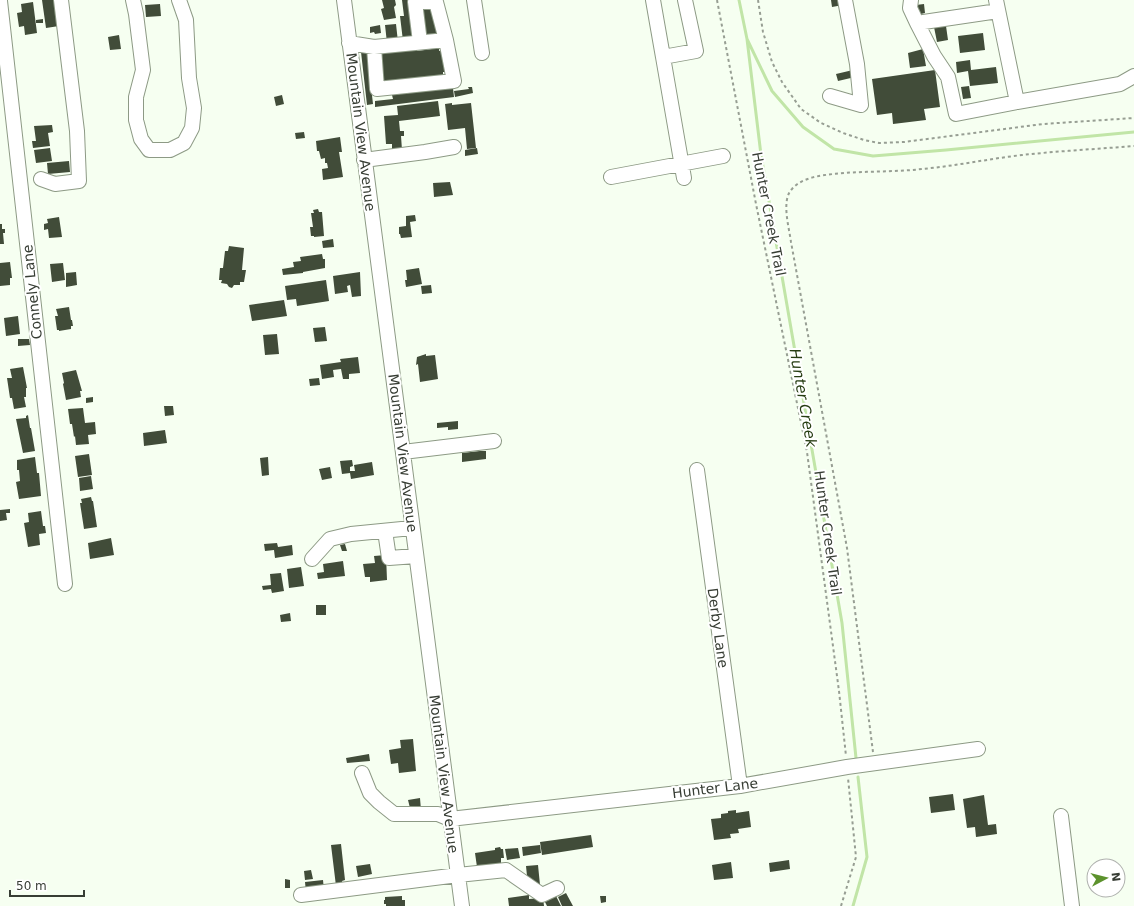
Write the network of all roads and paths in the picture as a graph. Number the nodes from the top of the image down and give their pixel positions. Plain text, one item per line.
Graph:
1 (61, 0) edge
2 (133, 0) edge
3 (179, 0) edge
4 (344, 0) edge
5 (474, 0) edge
6 (653, 0) edge
7 (685, 0) edge
8 (717, 0) edge
9 (758, 0) edge
10 (845, 0) edge
11 (911, 0) edge
12 (0, 2) edge
13 (997, 5) edge
14 (917, 23) junction
15 (446, 40) junction
16 (420, 42) junction
17 (349, 43) junction
18 (374, 47) junction
19 (482, 53) dead end
20 (663, 57) junction
21 (1134, 76) edge
22 (830, 96) dead end
23 (1017, 102) junction
24 (1134, 118) edge
25 (1134, 146) edge
26 (454, 147) dead end
27 (723, 156) dead end
28 (364, 160) junction
29 (682, 164) junction
30 (611, 177) dead end
31 (684, 178) dead end
32 (41, 179) dead end
33 (494, 441) dead end
34 (403, 452) junction
35 (697, 470) dead end
36 (412, 528) junction
37 (385, 531) junction
38 (416, 556) junction
39 (312, 559) dead end
40 (65, 584) dead end
41 (978, 749) dead end
42 (874, 764) junction
43 (847, 767) junction
44 (362, 773) dead end
45 (740, 786) junction
46 (1061, 816) dead end
47 (450, 819) junction
48 (458, 875) junction
49 (557, 888) dead end
50 (301, 895) dead end
51 (462, 906) edge
52 (841, 906) edge
53 (1072, 906) edge

1 - 32 street
2 - 3 street
4 - 17 street, Mountain View Avenue
5 - 19 street
6 - 20 street
7 - 20 street
8 - 43 path, Hunter Creek Trail
9 - 24 path
10 - 22 street
11 - 14 street
12 - 40 street, Connely Lane
13 - 14 street
13 - 23 street
14 - 23 street
15 - 16 street
15 - 16 street
15 - 18 street
16 - 18 street
17 - 18 street
17 - 28 street, Mountain View Avenue
20 - 29 street
21 - 23 street
25 - 42 path
26 - 28 street
27 - 29 street
28 - 34 street, Mountain View Avenue
29 - 30 street
29 - 31 street
33 - 34 street
34 - 36 street, Mountain View Avenue
35 - 45 street, Derby Lane
36 - 37 street
36 - 38 street, Mountain View Avenue
37 - 38 street
37 - 39 street
38 - 47 street, Mountain View Avenue
41 - 42 street, Hunter Lane
42 - 43 street, Hunter Lane
43 - 45 street, Hunter Lane
43 - 52 path, Hunter Creek Trail
44 - 47 street
45 - 47 street, Hunter Lane
46 - 53 street
47 - 48 street, Mountain View Avenue
48 - 49 street
48 - 50 street
48 - 51 street, Mountain View Avenue

